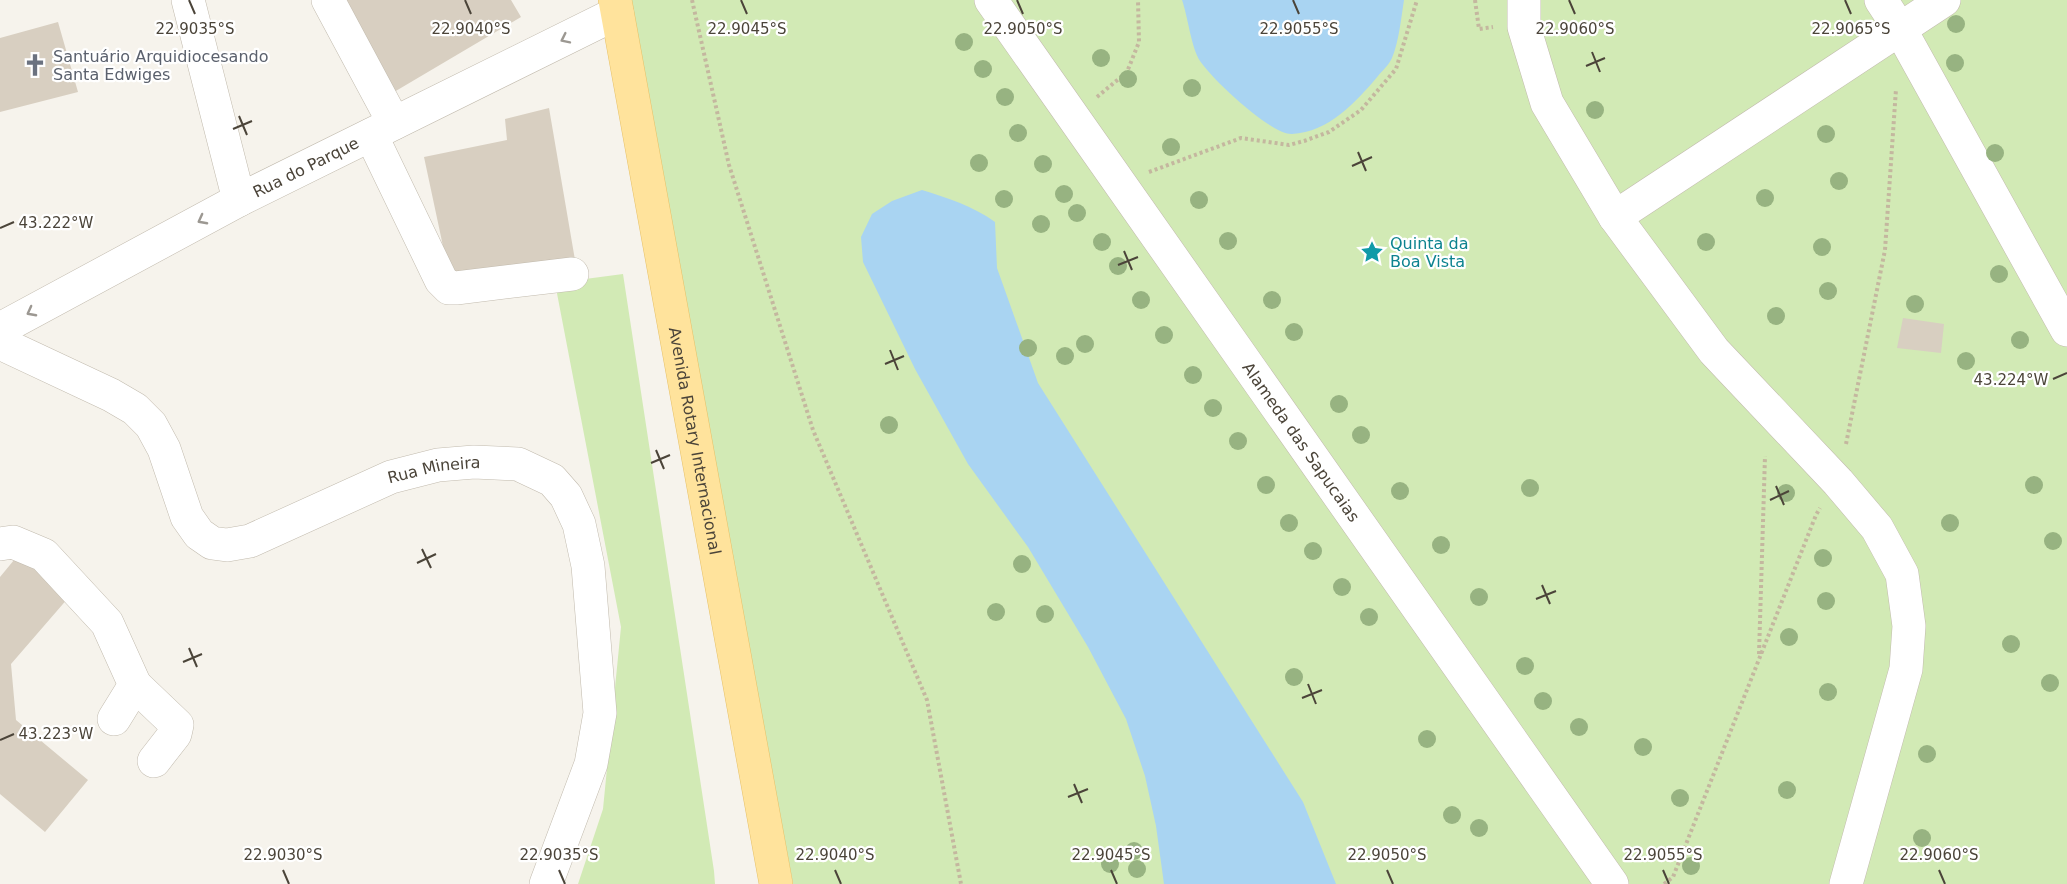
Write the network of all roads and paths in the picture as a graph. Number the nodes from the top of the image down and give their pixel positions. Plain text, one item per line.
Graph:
1 (188, 0) edge
2 (328, 0) edge
3 (692, 0) edge
4 (991, 0) edge
5 (1138, 0) edge
6 (1417, 0) edge
7 (1524, 0) edge
8 (1881, 0) edge
9 (1944, 0) edge
10 (616, 7) edge
11 (1900, 29) junction
12 (1896, 87) dead end
13 (1074, 117) junction
14 (382, 129) junction
15 (1120, 183) junction
16 (238, 200) junction
17 (1615, 217) junction
18 (572, 274) dead end
19 (0, 329) edge
20 (2067, 330) edge
21 (0, 343) edge
22 (1765, 456) dead end
23 (1838, 482) junction
24 (0, 544) edge
25 (1759, 658) junction
26 (135, 685) junction
27 (114, 719) dead end
28 (154, 761) dead end
29 (546, 884) edge
30 (776, 884) edge
31 (961, 884) edge
32 (1612, 884) edge
33 (1664, 884) edge
34 (1846, 884) edge

1 - 16 street
2 - 14 street
3 - 31 path
4 - 13 street, Alameda das Sapucaias
5 - 13 path
6 - 15 path
7 - 17 street
8 - 11 street
9 - 11 street
10 -> 14 street, Rua do Parque
10 - 30 main road, Avenida Rotary Internacional
11 - 17 street
11 - 20 street
12 - 23 path
13 - 15 street, Alameda das Sapucaias
14 - 16 street, Rua do Parque
14 - 18 street
15 - 32 street, Alameda das Sapucaias
16 -> 19 street, Rua do Parque
17 - 23 street
21 - 29 street, Rua Mineira
22 - 25 path
23 - 25 path
23 - 34 street
24 - 26 street
25 - 33 path
26 - 27 street
26 - 28 street

